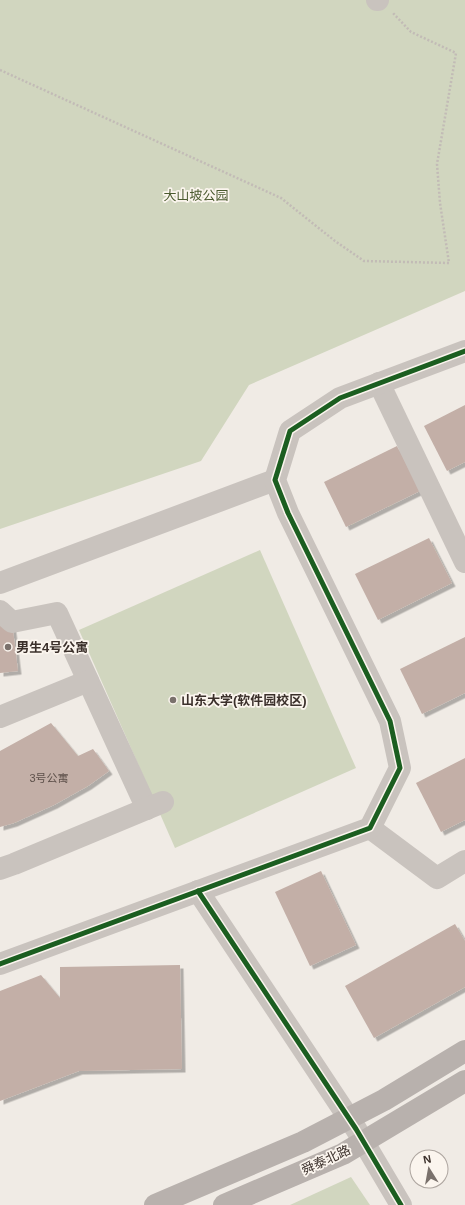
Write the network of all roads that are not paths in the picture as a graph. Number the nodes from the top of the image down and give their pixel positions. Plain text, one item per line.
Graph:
1 (465, 351) edge
2 (379, 384) junction
3 (275, 480) junction
4 (465, 562) edge
5 (0, 583) edge
6 (0, 610) edge
7 (88, 681) junction
8 (0, 717) edge
9 (370, 828) junction
10 (465, 862) edge
11 (0, 869) edge
12 (198, 891) junction
13 (0, 964) edge
14 (465, 1051) edge
15 (465, 1081) edge
16 (356, 1130) junction
17 (155, 1205) edge
18 (224, 1205) edge
19 (401, 1205) edge

1 - 2 street
2 - 3 street
2 - 4 street
3 - 5 street
3 - 9 street
6 - 7 street
7 - 8 street
7 - 11 street
9 - 10 street
9 - 12 street
12 - 13 street
12 - 16 street
14 - 16 main road
15 - 16 main road, 舜泰北路
16 - 17 main road
16 - 18 main road, 舜泰北路
16 - 19 street

